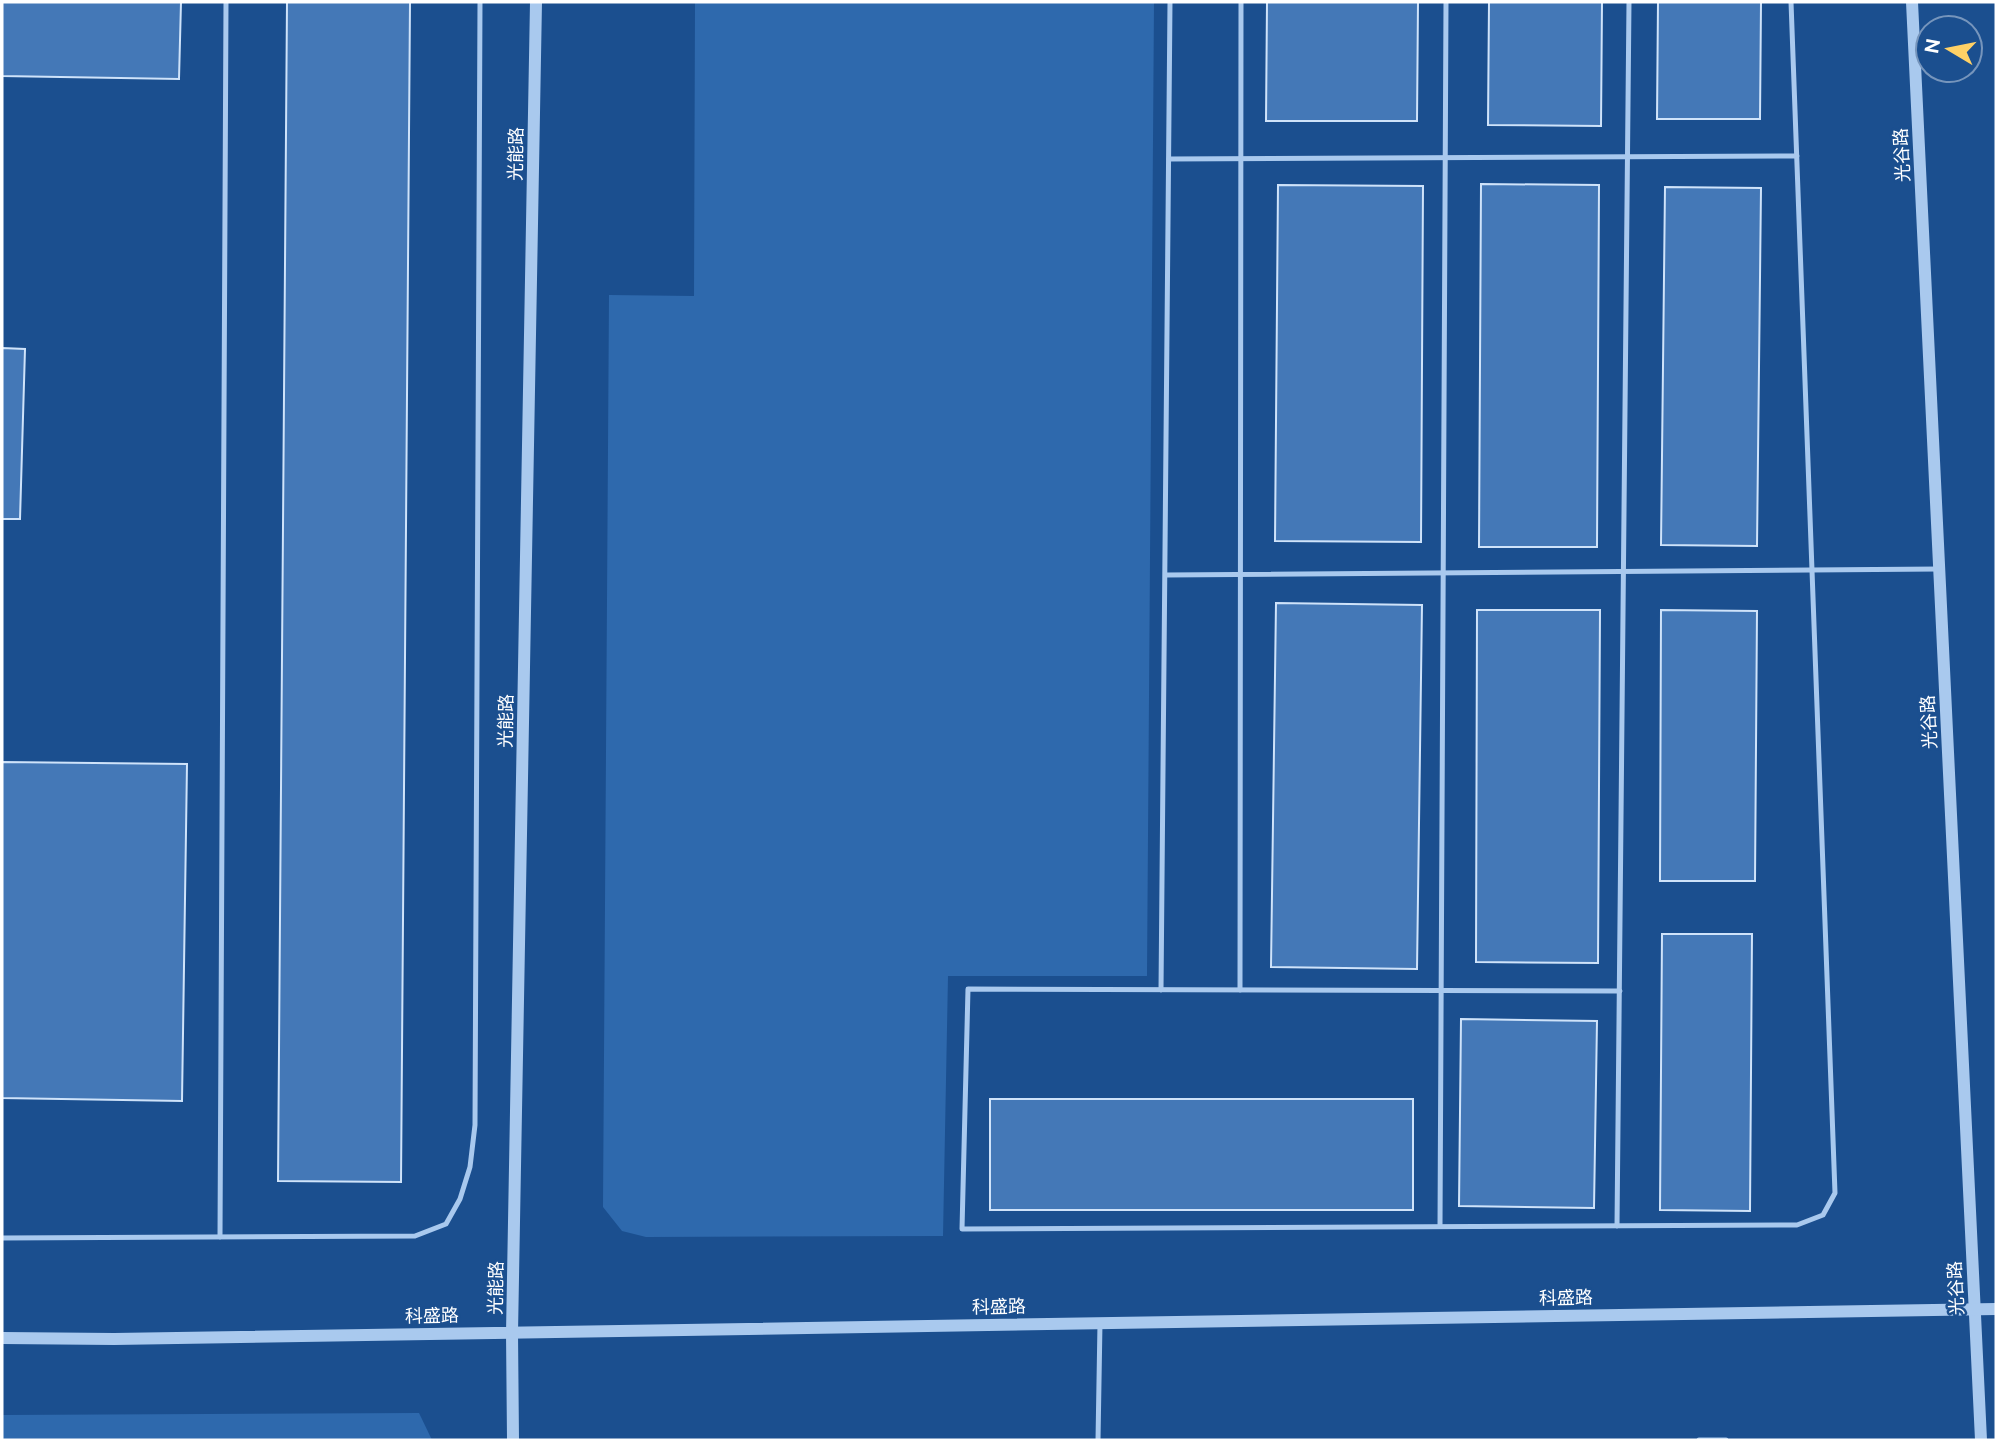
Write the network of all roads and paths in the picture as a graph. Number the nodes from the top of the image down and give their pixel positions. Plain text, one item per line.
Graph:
1 (226, 2) edge
2 (480, 2) edge
3 (536, 2) edge
4 (1170, 2) edge
5 (1241, 2) edge
6 (1446, 2) edge
7 (1629, 2) edge
8 (1791, 2) edge
9 (1912, 2) edge
10 (1797, 156) junction
11 (1628, 158) junction
12 (1169, 159) junction
13 (1241, 159) junction
14 (1446, 159) junction
15 (1939, 569) junction
16 (1813, 570) junction
17 (1624, 571) junction
18 (1443, 572) junction
19 (1242, 574) junction
20 (1166, 575) junction
21 (1161, 990) junction
22 (1240, 990) junction
23 (1441, 991) junction
24 (1620, 991) junction
25 (1440, 1226) junction
26 (1617, 1226) junction
27 (220, 1237) junction
28 (2, 1238) edge
29 (1975, 1309) junction
30 (1996, 1309) edge
31 (1100, 1323) junction
32 (512, 1333) junction
33 (2, 1338) edge
34 (513, 1440) edge
35 (1098, 1440) edge
36 (1699, 1440) edge
37 (1726, 1440) edge
38 (1981, 1440) edge

1 - 27 lane
2 - 27 lane
3 - 32 street, 光能路
4 - 12 lane
5 - 13 lane
6 - 14 lane
7 - 11 lane
8 - 10 lane
9 - 15 street, 光谷路
10 - 11 lane
10 - 16 lane
11 - 14 lane
11 - 17 lane
12 - 13 lane
12 - 20 lane
13 - 14 lane
13 - 19 lane
14 - 18 lane
15 - 16 lane
15 - 29 street, 光谷路
16 - 17 lane
16 - 26 lane
17 - 18 lane
17 - 24 lane
18 - 19 lane
18 - 23 lane
19 - 20 lane
19 - 22 lane
20 - 21 lane
21 - 22 lane
21 - 25 lane
22 - 23 lane
23 - 24 lane
23 - 25 lane
24 - 26 lane
25 - 26 lane
27 - 28 lane
29 - 30 street, 科盛路
29 - 31 street, 科盛路
29 - 38 street, 光谷路
31 - 32 street, 科盛路
31 - 35 lane
32 - 33 street, 科盛路
32 - 34 street, 光能路
36 - 37 lane

